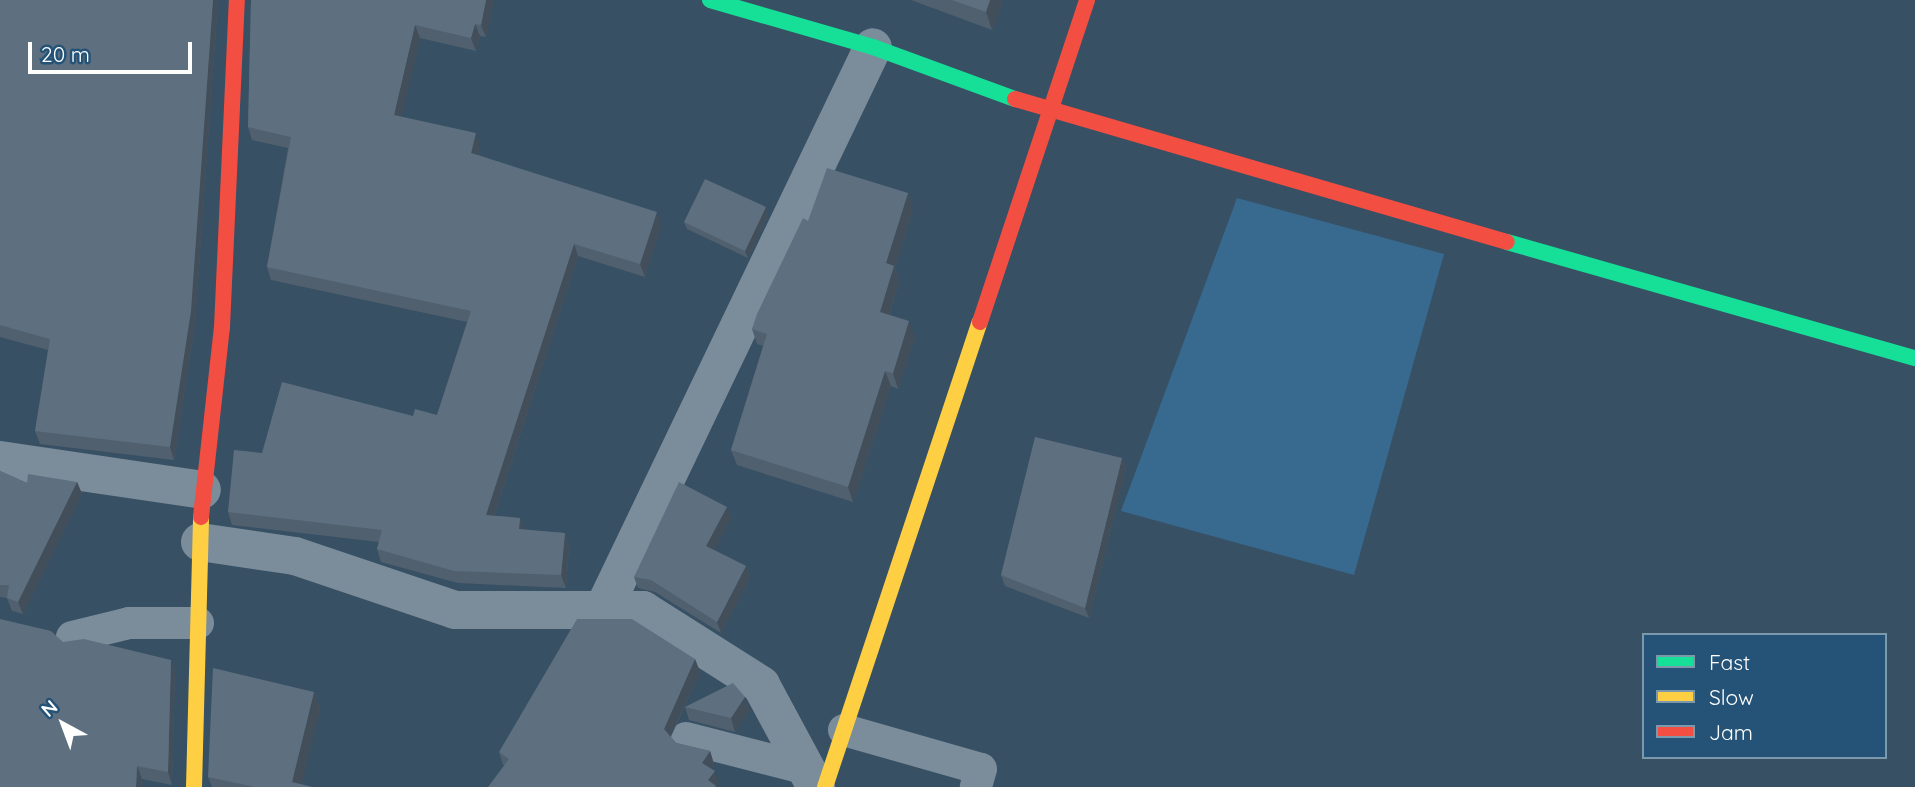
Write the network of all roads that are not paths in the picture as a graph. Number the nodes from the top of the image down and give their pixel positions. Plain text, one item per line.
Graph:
1 (237, 0) edge
2 (710, 0) edge
3 (1087, 0) edge
4 (873, 47) junction
5 (1051, 112) junction
6 (1915, 358) edge
7 (0, 460) edge
8 (202, 490) junction
9 (200, 542) junction
10 (603, 610) junction
11 (198, 623) junction
12 (72, 637) dead end
13 (844, 730) junction
14 (686, 738) dead end
15 (816, 781) edge
16 (194, 787) edge
17 (976, 787) edge

1 - 8 street
2 - 4 street
3 - 5 street
4 - 5 street
4 - 10 street
5 - 6 street
5 - 13 street
7 - 8 street
8 - 9 street
9 - 10 street
9 - 11 street
10 - 15 street
11 - 12 lane
11 - 16 street
13 - 15 street
13 - 17 lane
14 - 15 lane

